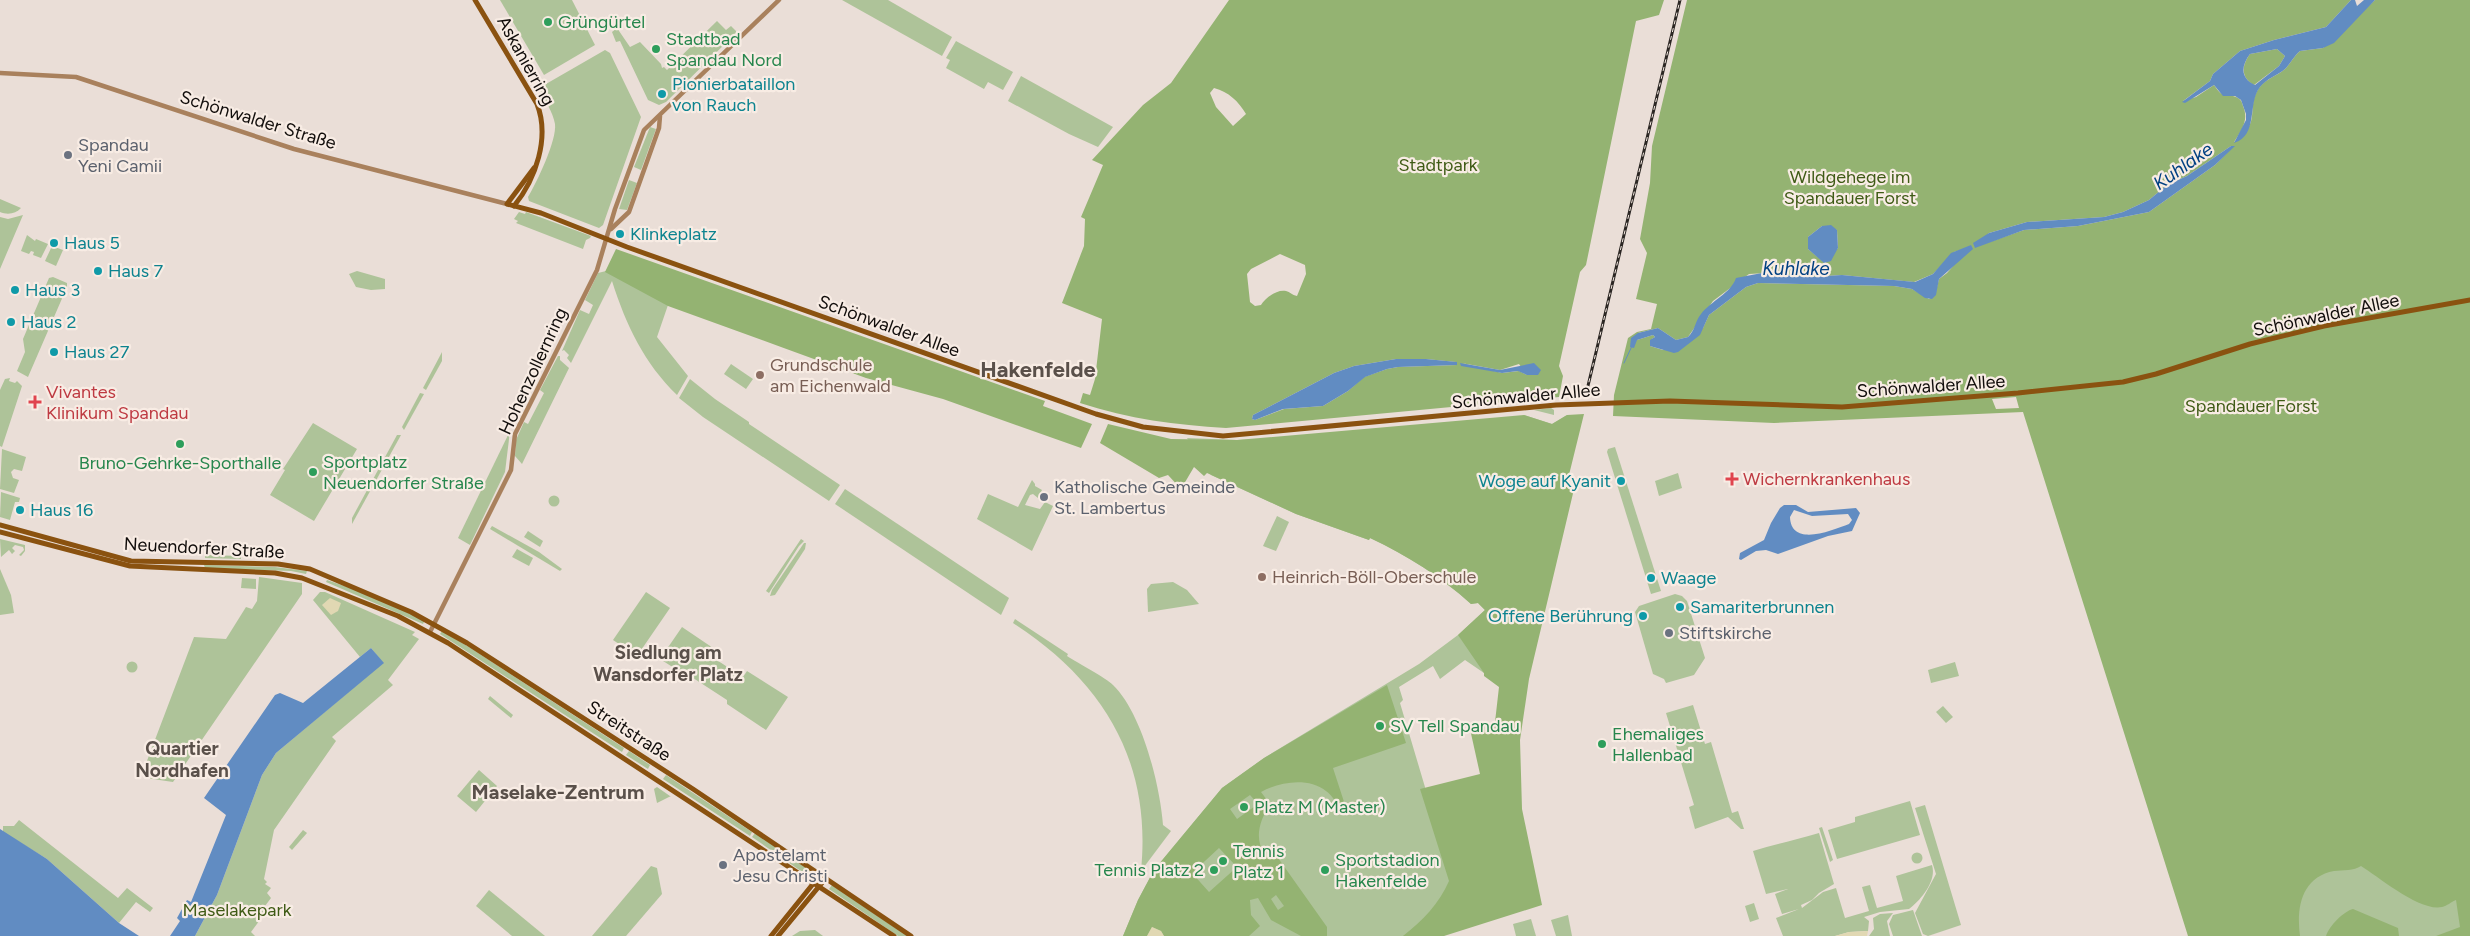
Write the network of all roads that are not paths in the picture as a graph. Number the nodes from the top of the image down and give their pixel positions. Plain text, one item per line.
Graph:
1 (475, 0) edge
2 (779, 0) edge
3 (0, 73) edge
4 (660, 116) junction
5 (534, 168) junction
6 (507, 204) junction
7 (514, 206) junction
8 (611, 229) junction
9 (607, 239) junction
10 (2470, 300) edge
11 (0, 525) edge
12 (0, 532) edge
13 (320, 572) joint
14 (314, 582) joint
15 (435, 624) junction
16 (430, 632) junction
17 (823, 876) junction
18 (818, 884) junction
19 (771, 936) edge
20 (778, 936) edge
21 (894, 936) edge
22 (911, 936) edge

1 - 5 main road, Askanierring
2 - 4 street
3 - 6 street, Schönwalder Straße
4 - 8 street, Hohenzollernring
4 - 8 street, Hohenzollernring
5 - 6 main road, Askanierring
5 - 7 main road, Askanierring
6 - 7 main road, Schönwalder Allee
7 - 9 main road, Schönwalder Allee
8 - 9 street, Hohenzollernring
9 - 10 main road, Schönwalder Allee
9 - 15 street, Hohenzollernring
11 - 13 main road, Neuendorfer Straße
12 - 14 main road, Neuendorfer Straße
13 - 15 main road, Streitstraße
14 - 16 main road, Streitstraße
15 - 16 street, Hohenzollernring
15 - 17 main road, Streitstraße
16 - 18 main road, Streitstraße
17 - 18 main road
17 - 22 main road, Streitstraße
18 - 19 main road
18 - 20 main road
18 - 21 main road, Streitstraße

